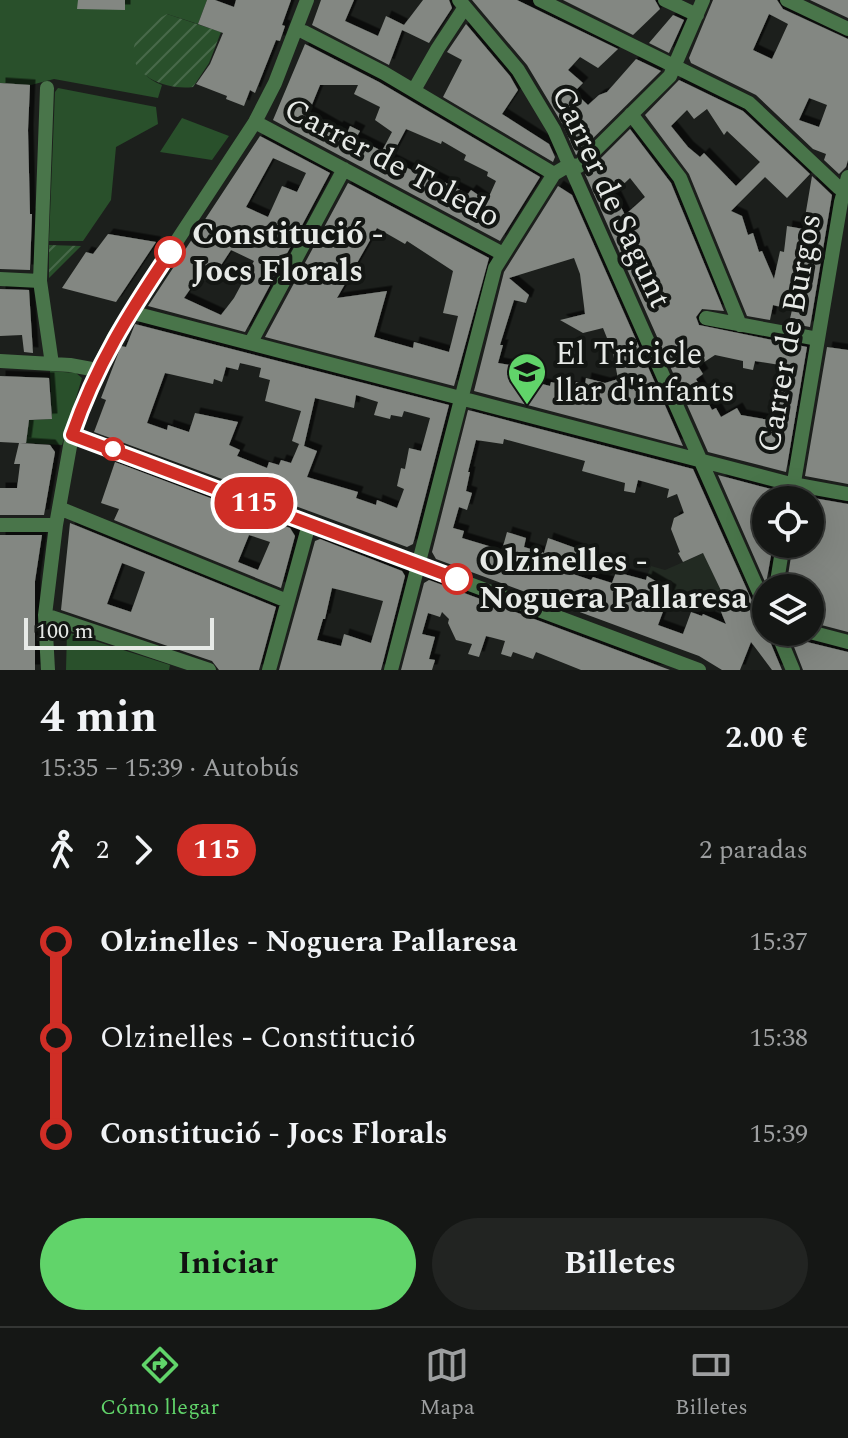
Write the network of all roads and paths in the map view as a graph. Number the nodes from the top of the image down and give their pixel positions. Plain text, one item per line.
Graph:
1 (307, 0) edge
2 (540, 0) edge
3 (665, 0) edge
4 (703, 0) edge
5 (787, 0) edge
6 (461, 5) edge
7 (697, 15) junction
8 (848, 29) edge
9 (304, 32) dead end
10 (675, 67) junction
11 (47, 88) dead end
12 (414, 90) junction
13 (631, 114) junction
14 (255, 122) junction
15 (569, 165) junction
16 (344, 169) junction
17 (554, 174) junction
18 (847, 184) edge
19 (503, 254) junction
20 (0, 279) edge
21 (40, 281) junction
22 (130, 312) junction
23 (706, 318) dead end
24 (740, 325) junction
25 (818, 339) junction
26 (251, 342) junction
27 (52, 360) junction
28 (0, 361) edge
29 (97, 370) junction
30 (460, 399) junction
31 (72, 435) junction
32 (698, 459) junction
33 (775, 486) edge
34 (793, 486) edge
35 (824, 493) edge
36 (848, 494) edge
37 (59, 508) junction
38 (309, 524) junction
39 (0, 525) edge
40 (56, 525) junction
41 (417, 564) junction
42 (752, 577) edge
43 (287, 601) junction
44 (45, 615) junction
45 (824, 636) edge
46 (848, 642) edge
47 (783, 646) edge
48 (693, 669) edge
49 (48, 670) edge
50 (209, 670) edge
51 (269, 670) edge
52 (391, 670) edge
53 (793, 670) edge

1 - 14 street
2 - 10 street
3 - 7 street
4 - 7 street
5 - 8 street
6 - 12 street
6 - 15 street, Carrer de Sagunt
7 - 10 street
9 - 12 street
10 - 13 street
10 - 18 street
11 - 21 street
12 - 17 street
13 - 15 street
13 - 24 street
14 - 16 street, Carrer de Toledo
14 - 22 street
15 - 17 street
15 - 32 street, Carrer de Sagunt
16 - 19 street, Carrer de Toledo
16 - 26 street
17 - 19 street
18 - 25 street, Carrer de Burgos
19 - 30 street
20 - 21 street
21 - 27 street
22 - 26 street
22 - 29 street
23 - 24 street
24 - 25 street
25 - 34 street, Carrer de Burgos
26 - 30 street
27 - 28 street
27 - 29 street
29 - 31 street
30 - 32 street
30 - 41 street
31 - 37 street
31 - 38 street
32 - 33 street
32 - 42 street, Carrer de Sagunt
35 - 36 street
37 - 40 street
37 - 43 street
38 - 41 street
38 - 43 street
39 - 40 street
40 - 44 street
41 - 48 street
41 - 52 street
43 - 51 street
44 - 49 street
44 - 50 street
45 - 46 street
47 - 53 street

